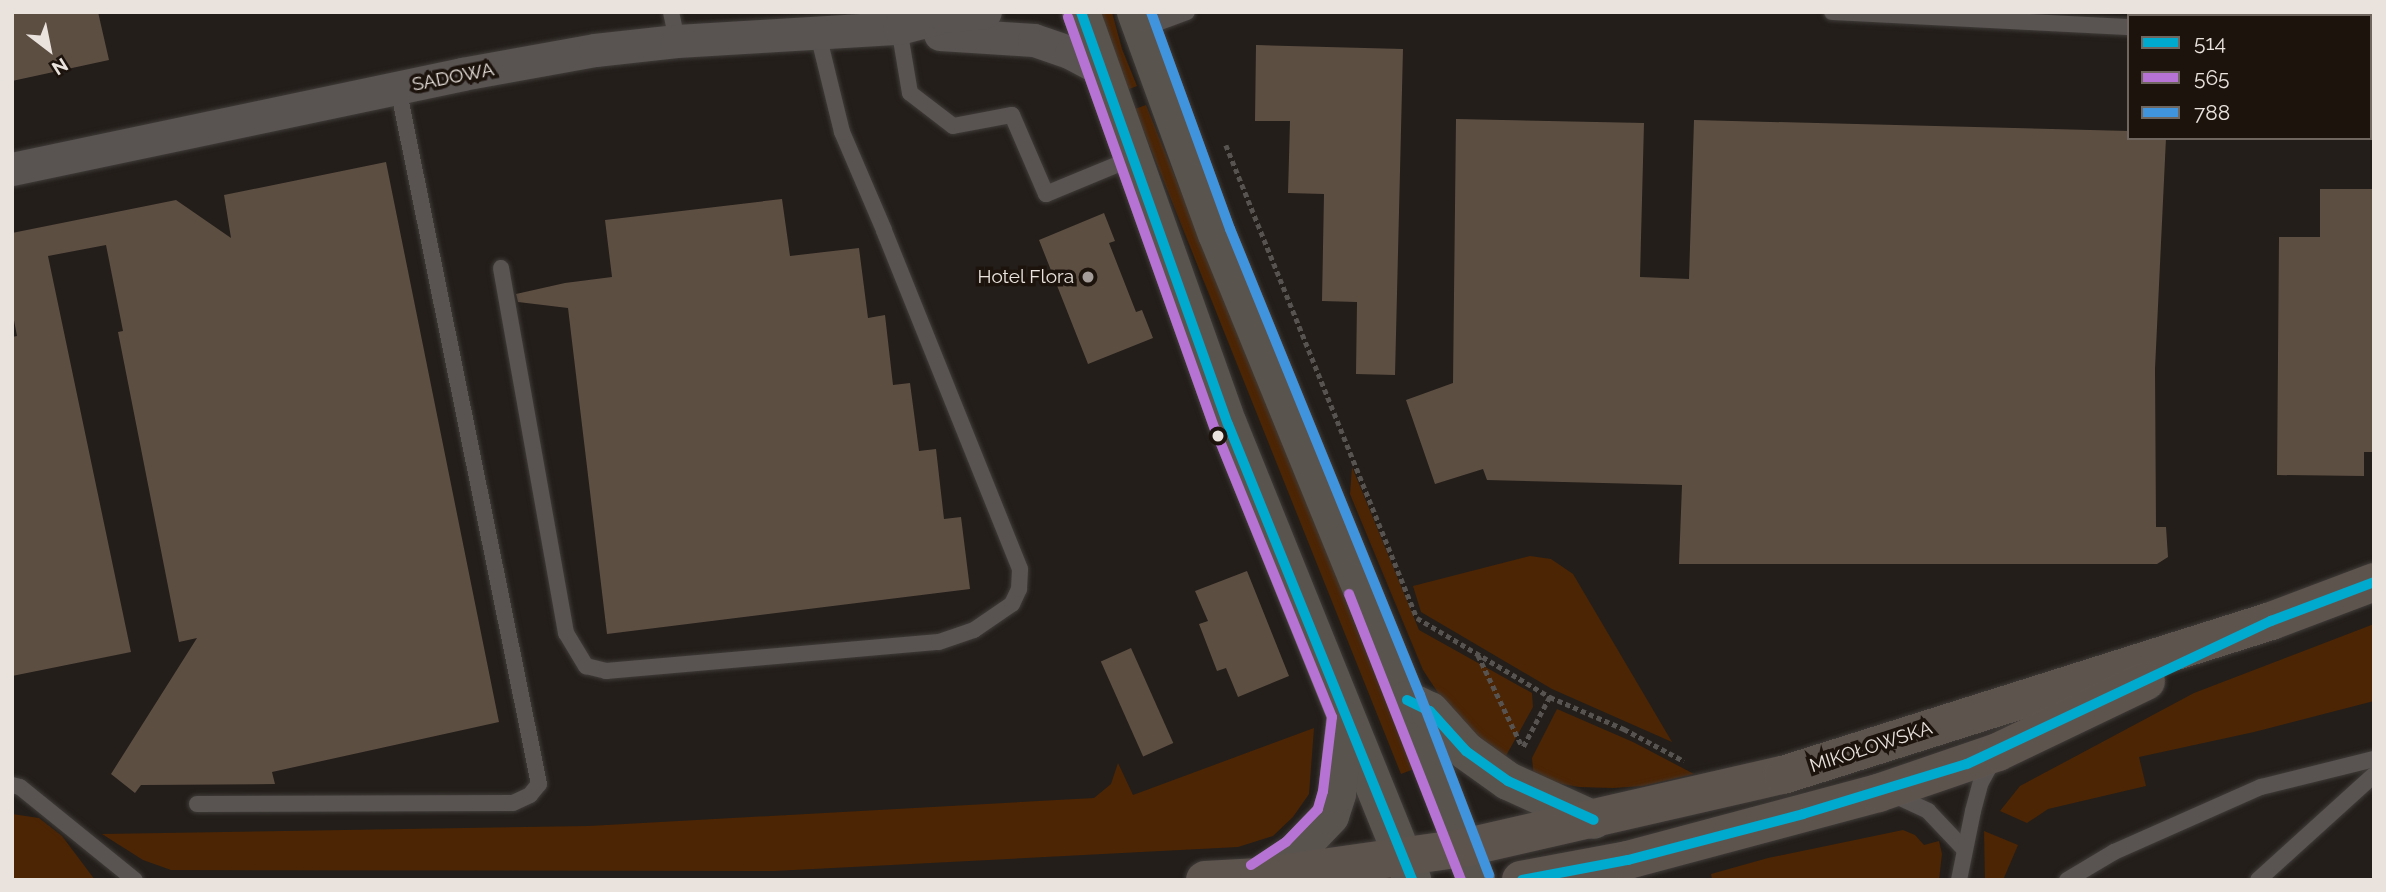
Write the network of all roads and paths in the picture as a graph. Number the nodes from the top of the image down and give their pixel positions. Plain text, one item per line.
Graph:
1 (985, 12) edge
2 (1081, 12) edge
3 (1187, 12) edge
4 (1832, 12) edge
5 (1943, 15) edge
6 (1138, 21) edge
7 (674, 27) edge
8 (2127, 27) edge
9 (899, 28) junction
10 (818, 34) junction
11 (1098, 68) junction
12 (398, 88) junction
13 (1225, 143) dead end
14 (1133, 158) junction
15 (12, 169) edge
16 (500, 268) dead end
17 (2374, 582) edge
18 (2271, 621) junction
19 (1478, 655) junction
20 (1550, 697) junction
21 (1407, 700) junction
22 (1346, 715) junction
23 (1998, 752) junction
24 (2374, 759) edge
25 (1516, 764) junction
26 (1692, 765) dead end
27 (2374, 775) edge
28 (12, 785) edge
29 (1878, 793) junction
30 (197, 804) dead end
31 (1594, 820) junction
32 (1964, 849) junction
33 (1470, 864) edge
34 (1407, 868) edge
35 (1614, 870) edge
36 (1259, 877) junction
37 (135, 880) edge
38 (1205, 880) edge
39 (1521, 880) edge
40 (1959, 880) edge
41 (2067, 880) edge
42 (2259, 880) edge

1 - 9 street, SADOWA
2 - 11 main road
3 - 6 lane
4 - 5 lane
5 - 8 lane
6 - 21 main road
7 - 10 street, SADOWA
7 - 12 street, SADOWA
9 - 10 street, SADOWA
9 - 11 street, SADOWA
9 - 14 lane
10 - 16 lane
11 - 14 main road
12 - 15 street, SADOWA
12 - 30 lane
13 - 19 path
14 - 22 main road
17 - 18 main road, MIKOŁOWSKA
18 - 23 main road, MIKOŁOWSKA
18 - 31 main road, MIKOŁOWSKA
19 - 20 path
19 - 25 path
20 - 25 path
20 - 26 path
21 - 25 main road
21 - 33 main road
22 - 34 main road
22 - 36 main road
23 - 29 main road, MIKOŁOWSKA
23 - 32 lane
24 - 41 lane
25 - 31 main road
27 - 42 lane
28 - 37 lane
29 - 32 lane
29 - 35 main road, MIKOŁOWSKA
31 - 33 main road, MIKOŁOWSKA
32 - 40 lane
33 - 34 main road, MIKOŁOWSKA
34 - 36 main road, MIKOŁOWSKA
35 - 39 main road, MIKOŁOWSKA
36 - 38 main road, MIKOŁOWSKA

